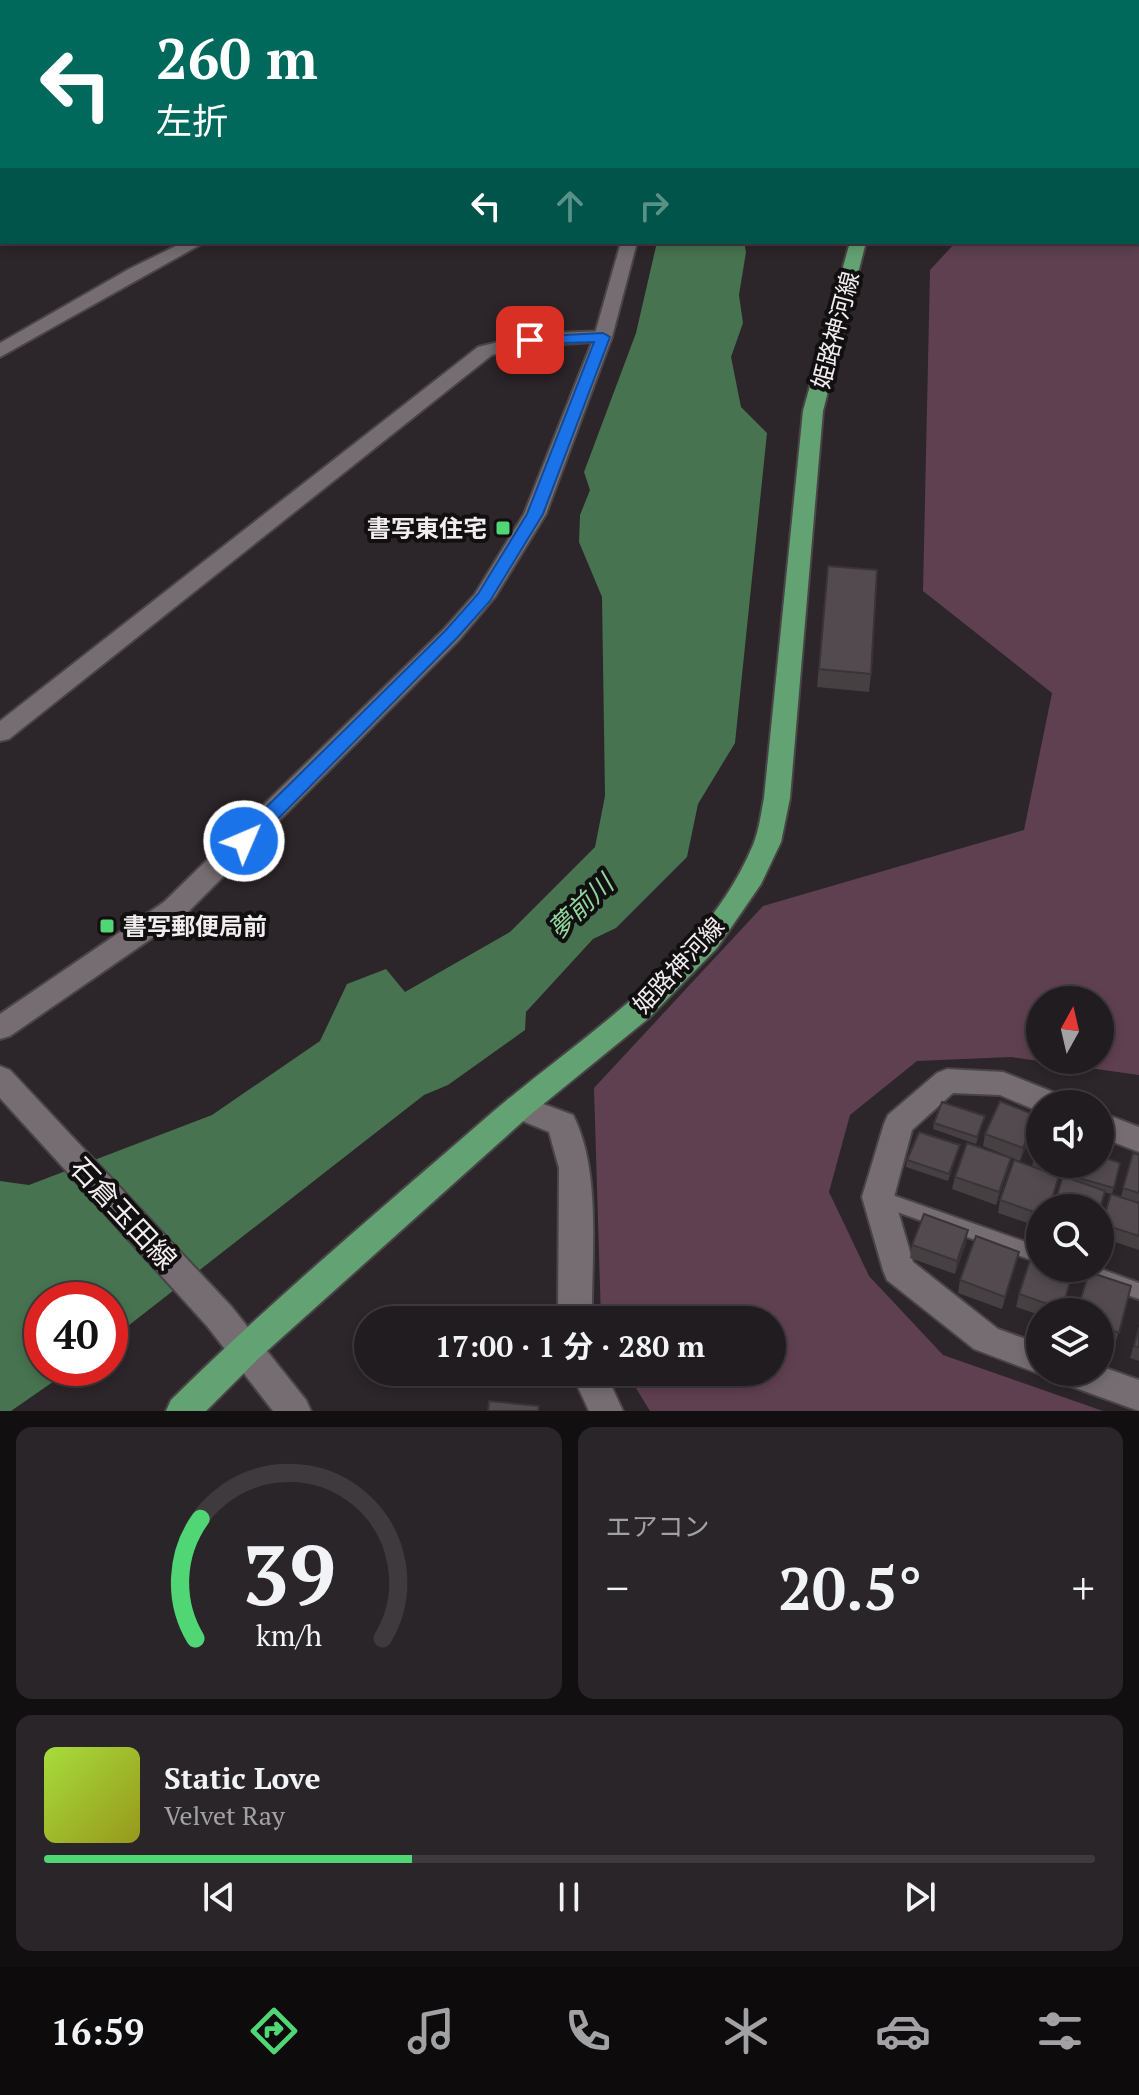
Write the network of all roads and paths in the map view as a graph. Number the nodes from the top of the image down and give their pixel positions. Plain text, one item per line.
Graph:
1 (193, 244) edge
2 (628, 244) edge
3 (857, 244) edge
4 (603, 337) junction
5 (0, 351) edge
6 (0, 733) edge
7 (0, 1028) edge
8 (0, 1078) edge
9 (1026, 1093) edge
10 (519, 1107) junction
11 (1114, 1130) edge
12 (1139, 1140) edge
13 (878, 1197) junction
14 (1026, 1250) edge
15 (1114, 1282) edge
16 (1139, 1291) edge
17 (575, 1306) edge
18 (246, 1348) junction
19 (1026, 1354) edge
20 (594, 1386) edge
21 (1112, 1386) edge
22 (1139, 1396) edge
23 (183, 1411) edge
24 (294, 1411) edge
25 (606, 1411) edge

1 - 5 street
2 - 4 street
3 - 10 main road, 姫路神河線
4 - 6 street
4 - 7 street
8 - 18 street, 石倉玉田線
9 - 13 street
10 - 17 street
10 - 18 main road, 姫路神河線
11 - 12 street
13 - 14 lane
13 - 19 street
15 - 16 lane
18 - 23 main road, 姫路神河線
18 - 24 street, 石倉玉田線
20 - 25 street
21 - 22 street

